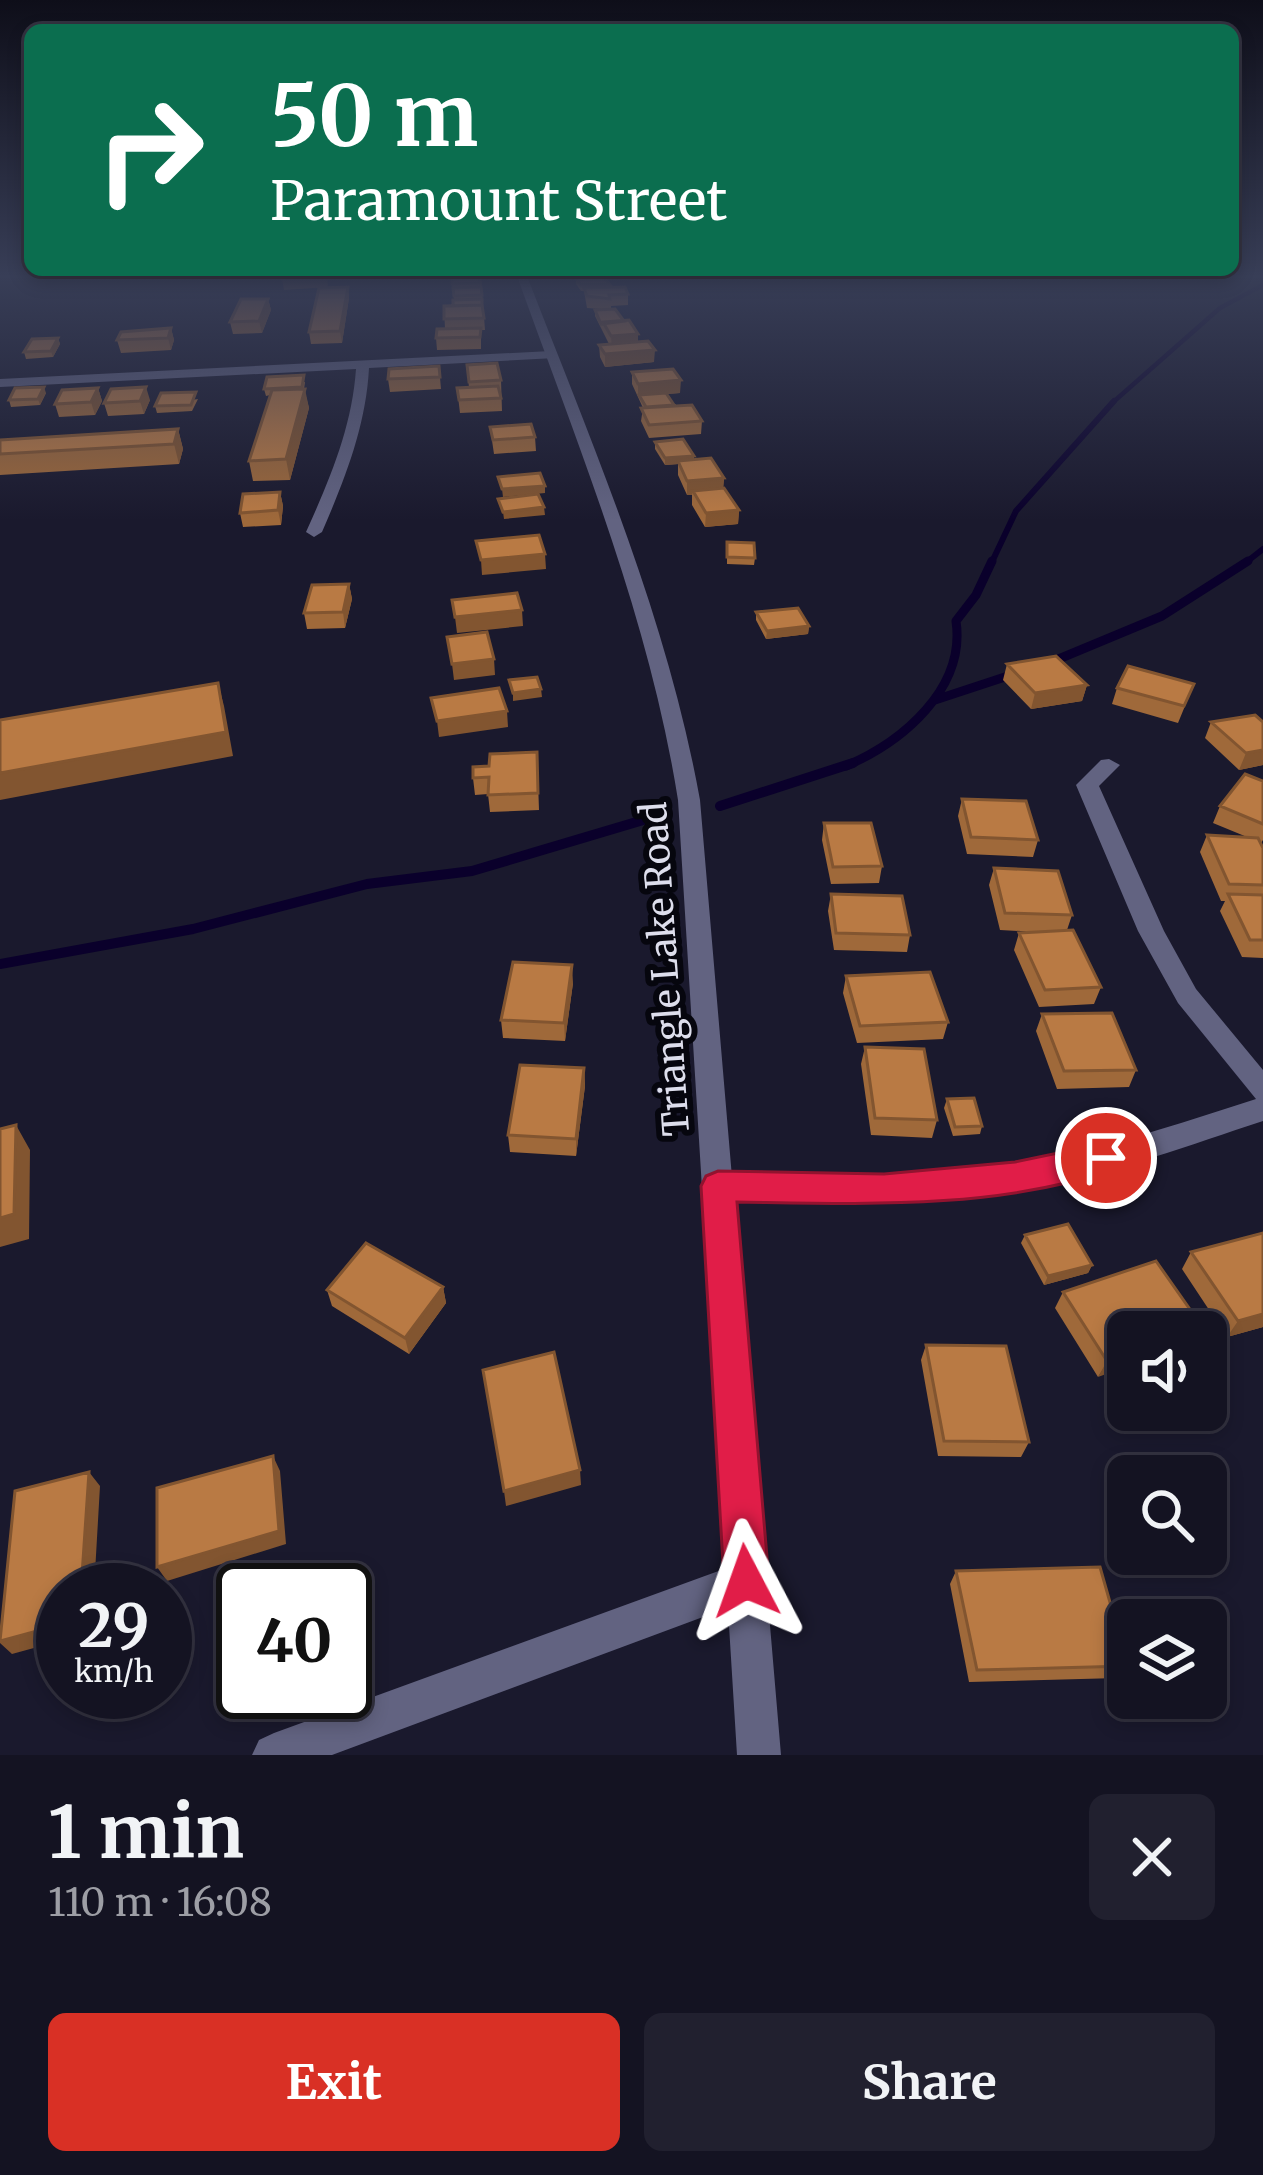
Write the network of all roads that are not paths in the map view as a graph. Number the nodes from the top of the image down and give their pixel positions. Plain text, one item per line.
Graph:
1 (490, 358) edge
2 (551, 358) edge
3 (364, 364) junction
4 (0, 383) edge
5 (314, 532) dead end
6 (1108, 765) dead end
7 (1263, 1090) edge
8 (1263, 1109) edge
9 (718, 1186) junction
10 (746, 1581) junction
11 (274, 1755) edge
12 (759, 1755) edge

1 - 3 street
2 - 9 street, Triangle Lake Road
3 - 4 street
3 - 5 street
6 - 7 street
8 - 9 street
9 - 10 street, Triangle Lake Road
10 - 11 street
10 - 12 street, Triangle Lake Road

